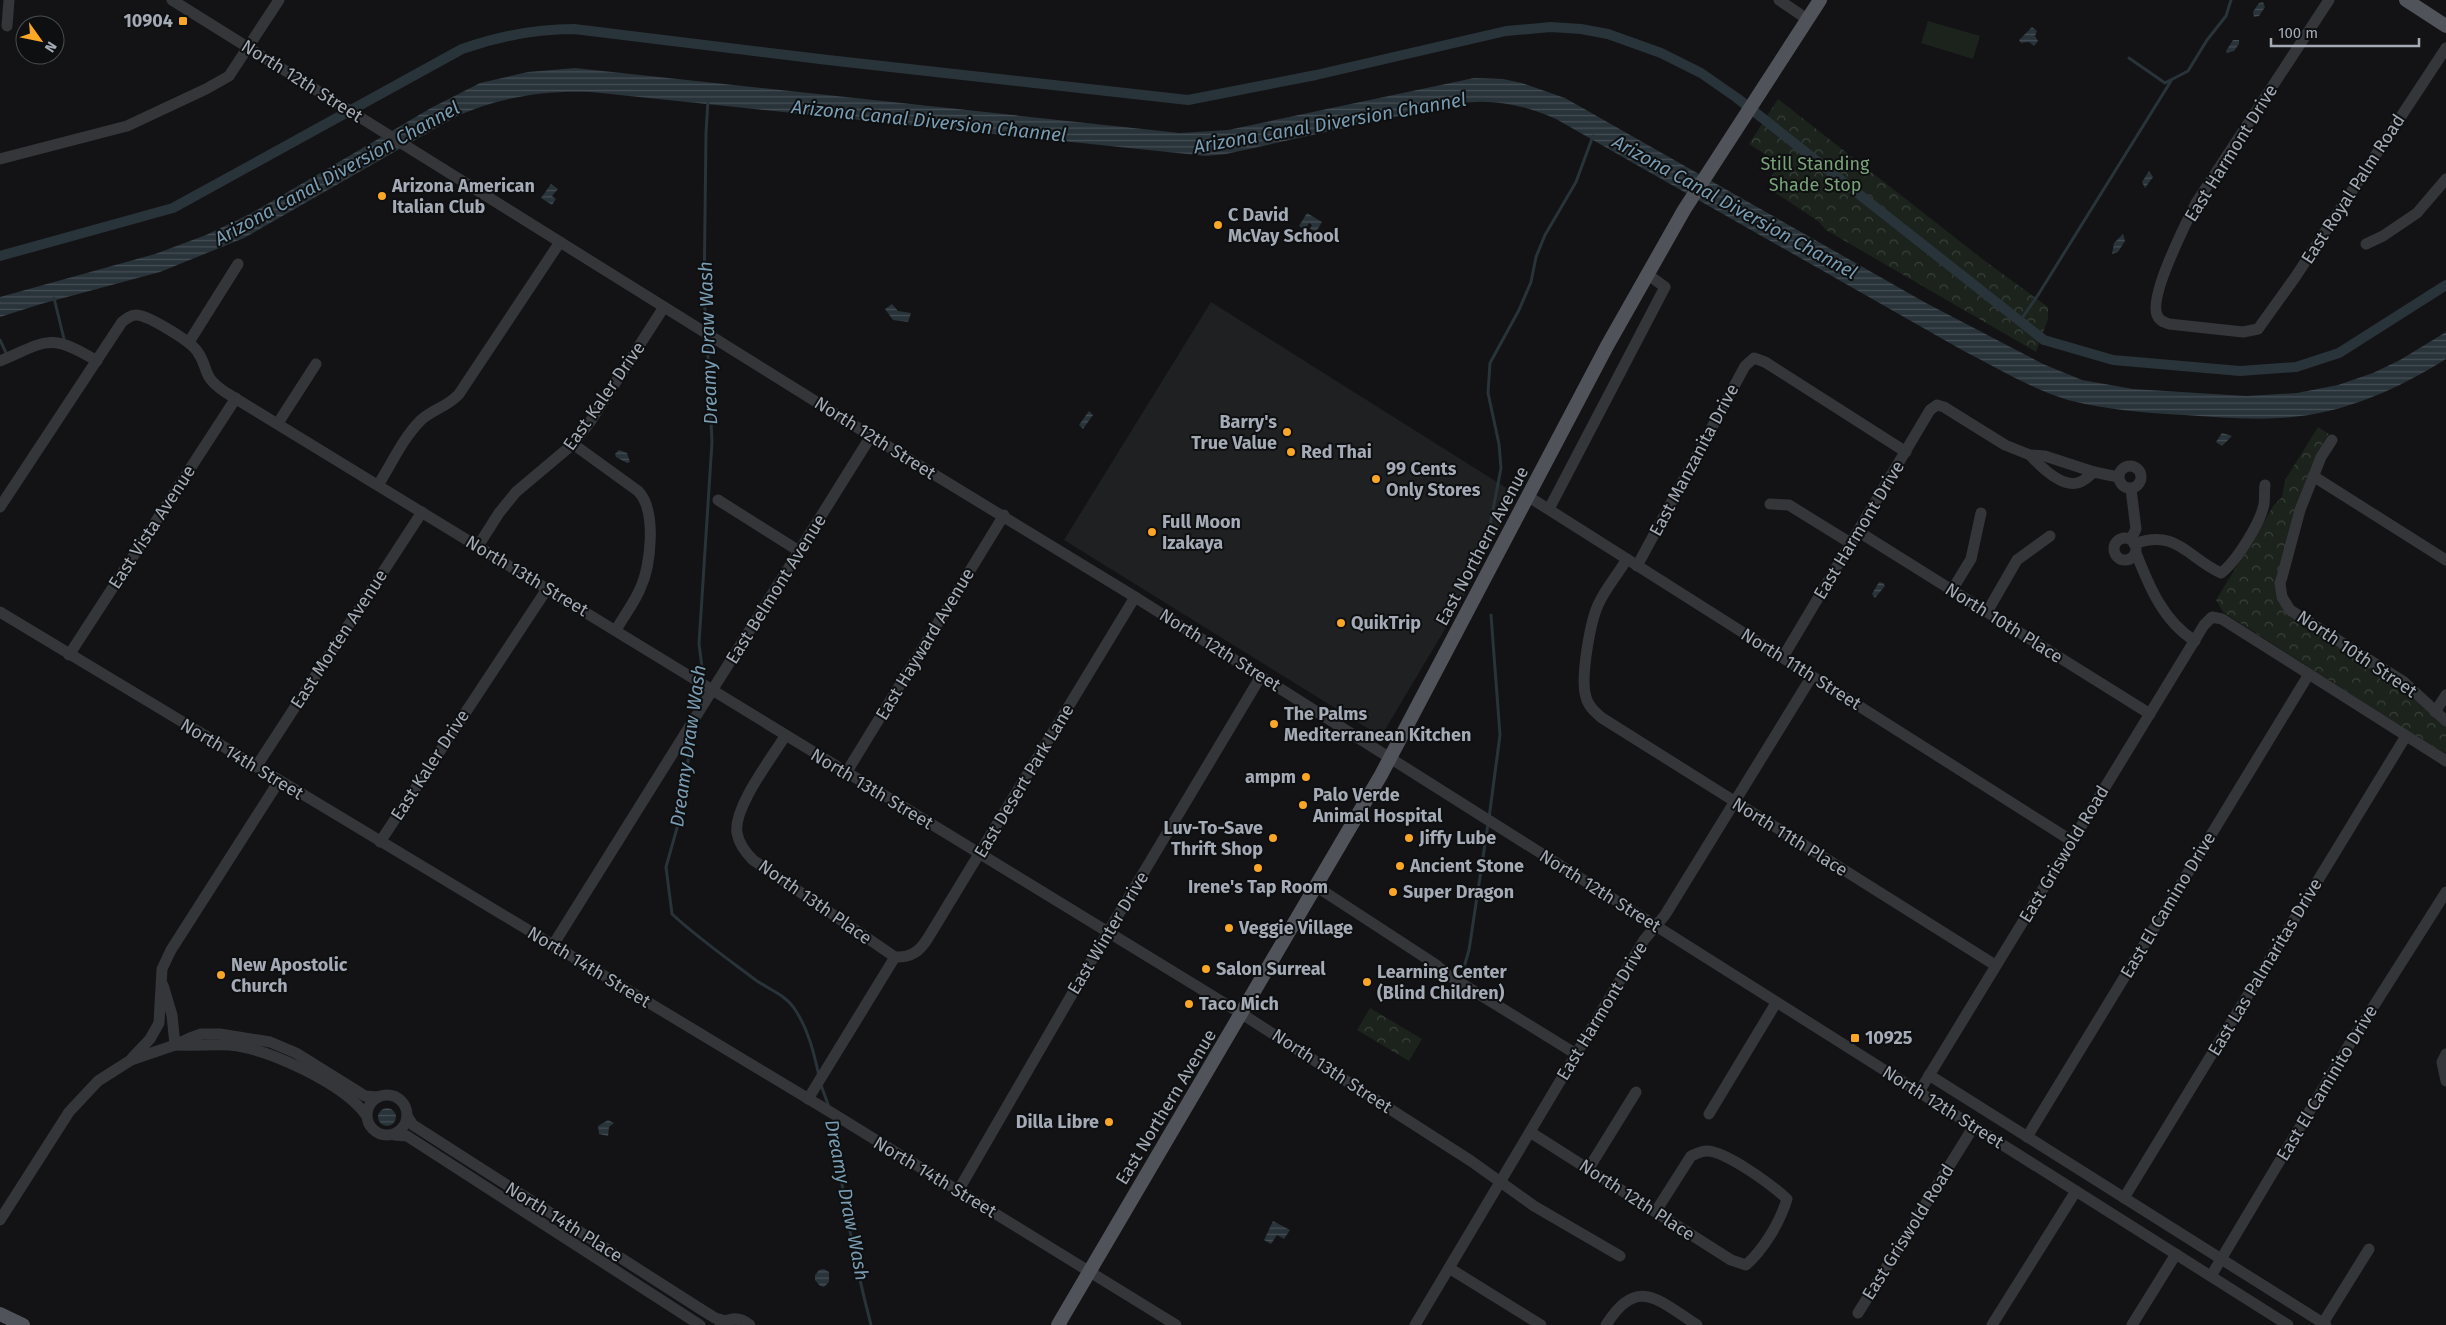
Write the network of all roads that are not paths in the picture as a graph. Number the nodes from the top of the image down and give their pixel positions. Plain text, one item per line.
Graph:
1 (9, 0) edge
2 (172, 0) edge
3 (279, 0) edge
4 (1779, 0) edge
5 (1820, 0) edge
6 (2329, 0) edge
7 (2406, 0) edge
8 (1807, 19) junction
9 (7, 26) dead end
10 (2446, 26) edge
11 (247, 47) junction
12 (2446, 48) edge
13 (0, 159) edge
14 (2446, 179) edge
15 (560, 242) junction
16 (2366, 244) dead end
17 (238, 264) dead end
18 (1647, 274) junction
19 (664, 307) junction
20 (2258, 329) joint
21 (188, 342) junction
22 (0, 361) edge
23 (96, 361) junction
24 (316, 364) dead end
25 (236, 398) junction
26 (278, 423) junction
27 (871, 436) junction
28 (2332, 440) dead end
29 (572, 444) junction
30 (1906, 452) junction
31 (2030, 455) junction
32 (2094, 472) junction
33 (2312, 476) junction
34 (2118, 477) junction
35 (378, 484) junction
36 (2264, 485) dead end
37 (2131, 488) junction
38 (1529, 497) junction
39 (718, 500) dead end
40 (1770, 504) dead end
41 (0, 507) edge
42 (1550, 509) junction
43 (422, 512) junction
44 (1982, 513) dead end
45 (1004, 516) junction
46 (1859, 532) junction
47 (2050, 536) dead end
48 (1852, 544) junction
49 (2134, 545) junction
50 (478, 546) junction
51 (799, 551) junction
52 (1627, 559) junction
53 (2446, 560) edge
54 (1638, 566) junction
55 (547, 588) junction
56 (1952, 590) junction
57 (1135, 597) junction
58 (1987, 612) junction
59 (2, 618) edge
60 (616, 630) junction
61 (2195, 640) junction
62 (68, 655) junction
63 (1783, 657) junction
64 (2309, 674) junction
65 (1261, 676) junction
66 (1812, 676) junction
67 (713, 690) junction
68 (2446, 696) edge
69 (2436, 712) junction
70 (2150, 714) junction
71 (2446, 721) edge
72 (786, 736) junction
73 (2406, 736) junction
74 (1390, 758) junction
75 (2446, 761) edge
76 (256, 767) junction
77 (846, 773) junction
78 (279, 781) junction
79 (1735, 802) junction
80 (2072, 841) junction
81 (380, 842) junction
82 (979, 854) junction
83 (1317, 887) junction
84 (2446, 892) edge
85 (1655, 926) junction
86 (1108, 932) junction
87 (553, 946) junction
88 (900, 958) junction
89 (1995, 965) junction
90 (160, 979) junction
91 (1776, 1003) junction
92 (1242, 1014) junction
93 (175, 1045) junction
94 (1576, 1054) junction
95 (2446, 1054) edge
96 (131, 1060) junction
97 (1929, 1075) junction
98 (2446, 1081) edge
99 (1636, 1092) dead end
100 (1919, 1092) junction
101 (378, 1097) junction
102 (808, 1099) junction
103 (1709, 1114) dead end
104 (366, 1116) junction
105 (407, 1116) junction
106 (1974, 1126) junction
107 (1530, 1132) junction
108 (394, 1135) junction
109 (2027, 1137) junction
110 (1589, 1168) junction
111 (1500, 1181) junction
112 (958, 1191) junction
113 (2076, 1191) junction
114 (2124, 1198) junction
115 (1656, 1211) junction
116 (0, 1220) edge
117 (2369, 1249) dead end
118 (2176, 1254) junction
119 (1620, 1256) dead end
120 (2221, 1259) junction
121 (1449, 1268) junction
122 (1091, 1271) junction
123 (2211, 1276) junction
124 (1858, 1313) dead end
125 (0, 1314) edge
126 (723, 1323) edge
127 (2324, 1324) edge
128 (22, 1325) edge
129 (700, 1325) edge
130 (750, 1325) edge
131 (1058, 1325) edge
132 (1176, 1325) edge
133 (1415, 1325) edge
134 (1541, 1325) edge
135 (1606, 1325) edge
136 (1697, 1325) edge
137 (1992, 1325) edge
138 (2132, 1325) edge
139 (2288, 1325) edge

1 - 9 street
2 - 11 street, North 12th Street
3 - 11 street
4 - 8 street
5 - 8 main road, East Northern Avenue
6 - 20 street, East Harmont Drive
7 - 10 main road
8 - 18 main road, East Northern Avenue
11 - 13 street
11 - 15 street, North 12th Street
12 - 20 street, East Royal Palm Road
14 - 16 street
15 - 19 street, North 12th Street
15 - 35 street
17 - 21 street
18 - 38 main road, East Northern Avenue
18 - 42 street
19 - 27 street, North 12th Street
19 - 29 street, East Kaler Drive
21 - 23 street, North 13th Street
21 - 25 street, North 13th Street
22 - 23 street
23 - 41 street
24 - 26 street
25 - 26 street, North 13th Street
25 - 62 street, East Vista Avenue
26 - 35 street, North 13th Street
27 - 45 street, North 12th Street
27 - 51 street, East Belmont Avenue
28 - 33 street, North 10th Street
29 - 50 street, East Kaler Drive
29 - 60 street
30 - 31 street, East Harmont Drive
30 - 46 street, East Harmont Drive
30 - 54 street, East Manzanita Drive
31 - 32 street
31 - 32 street
32 - 34 street
33 - 53 street
33 - 69 street, North 10th Street
34 - 37 street
34 - 37 street
35 - 43 street, North 13th Street
36 - 49 street
37 - 49 street
38 - 42 street, North 11th Street
38 - 74 main road, East Northern Avenue
39 - 51 street
40 - 48 street
42 - 52 street, North 11th Street
43 - 50 street, North 13th Street
43 - 76 street, East Morten Avenue
44 - 56 street
45 - 57 street, North 12th Street
45 - 77 street, East Hayward Avenue
46 - 48 street, East Harmont Drive
46 - 56 street, North 10th Place
47 - 58 street
48 - 63 street, East Harmont Drive
49 - 61 street
50 - 55 street, North 13th Street
51 - 67 street, East Belmont Avenue
52 - 54 street, North 11th Street
52 - 79 street, North 11th Place
54 - 63 street, North 11th Street
55 - 60 street, North 13th Street
55 - 81 street, East Kaler Drive
56 - 58 street, North 10th Place
57 - 65 street, North 12th Street
57 - 82 street, East Desert Park Lane
58 - 70 street, North 10th Place
59 - 62 street, North 14th Street
60 - 67 street, North 13th Street
61 - 64 street, East Griswold Road
61 - 70 street, East Griswold Road
62 - 76 street, North 14th Street
63 - 66 street, North 11th Street
64 - 73 street
64 - 109 street, East El Camino Drive
65 - 74 street, North 12th Street
65 - 86 street, East Winter Drive
66 - 79 street, East Harmont Drive
66 - 80 street, North 11th Street
67 - 72 street, North 13th Street
67 - 87 street, East Belmont Avenue
68 - 69 street
69 - 71 street, North 10th Street
70 - 80 street, East Griswold Road
72 - 77 street, North 13th Street
72 - 88 street, North 13th Place
73 - 75 street
73 - 114 street, East Las Palmaritas Drive
74 - 83 main road, East Northern Avenue
74 - 85 street, North 12th Street
76 - 78 street, North 14th Street
77 - 82 street, North 13th Street
78 - 81 street, North 14th Street
78 - 90 street
79 - 85 street, East Harmont Drive
79 - 89 street, North 11th Place
80 - 89 street, East Griswold Road
81 - 87 street, North 14th Street
82 - 86 street, North 13th Street
82 - 88 street, East Desert Park Lane
83 - 92 main road, East Northern Avenue
83 - 94 street
84 - 120 street, East El Caminito Drive
85 - 91 street, North 12th Street
85 - 94 street, East Harmont Drive
86 - 92 street, North 13th Street
86 - 112 street, East Winter Drive
87 - 102 street, North 14th Street
88 - 102 street, East Desert Park Lane
89 - 97 street, East Griswold Road
90 - 93 street
90 - 96 street
91 - 100 street, North 12th Street
91 - 103 street
92 - 111 street, North 13th Street
92 - 122 main road, East Northern Avenue
93 - 96 street
93 - 101 street, North 14th Place
93 - 104 street, North 14th Place
94 - 107 street, East Harmont Drive
95 - 98 street
96 - 116 street
97 - 100 street, East Griswold Road
97 - 109 street, North 12th Street
99 - 110 street
100 - 106 street, North 12th Street
101 - 104 street
101 - 105 street, North 14th Place
102 - 112 street, North 14th Street
104 - 108 street, North 14th Place
105 - 108 street
105 - 126 street, North 14th Place
106 - 113 street, North 12th Street
106 - 124 street, East Griswold Road
107 - 110 street, North 12th Place
107 - 111 street, East Harmont Drive
108 - 129 street, North 14th Place
109 - 114 street, North 12th Street
110 - 115 street, North 12th Place
111 - 119 street, North 13th Street
111 - 121 street, East Harmont Drive
112 - 122 street, North 14th Street
113 - 118 street, North 12th Street
113 - 137 street
114 - 120 street, North 12th Street
115 - 115 street, North 12th Place
117 - 127 street
118 - 123 street, North 12th Street
118 - 138 street
120 - 123 street, East El Caminito Drive
120 - 127 street, North 12th Street
121 - 133 street, East Harmont Drive
121 - 134 street
122 - 131 main road, East Northern Avenue
122 - 132 street, North 14th Street
123 - 139 street, North 12th Street
125 - 128 main road
126 - 130 street, North 14th Place
135 - 136 street

